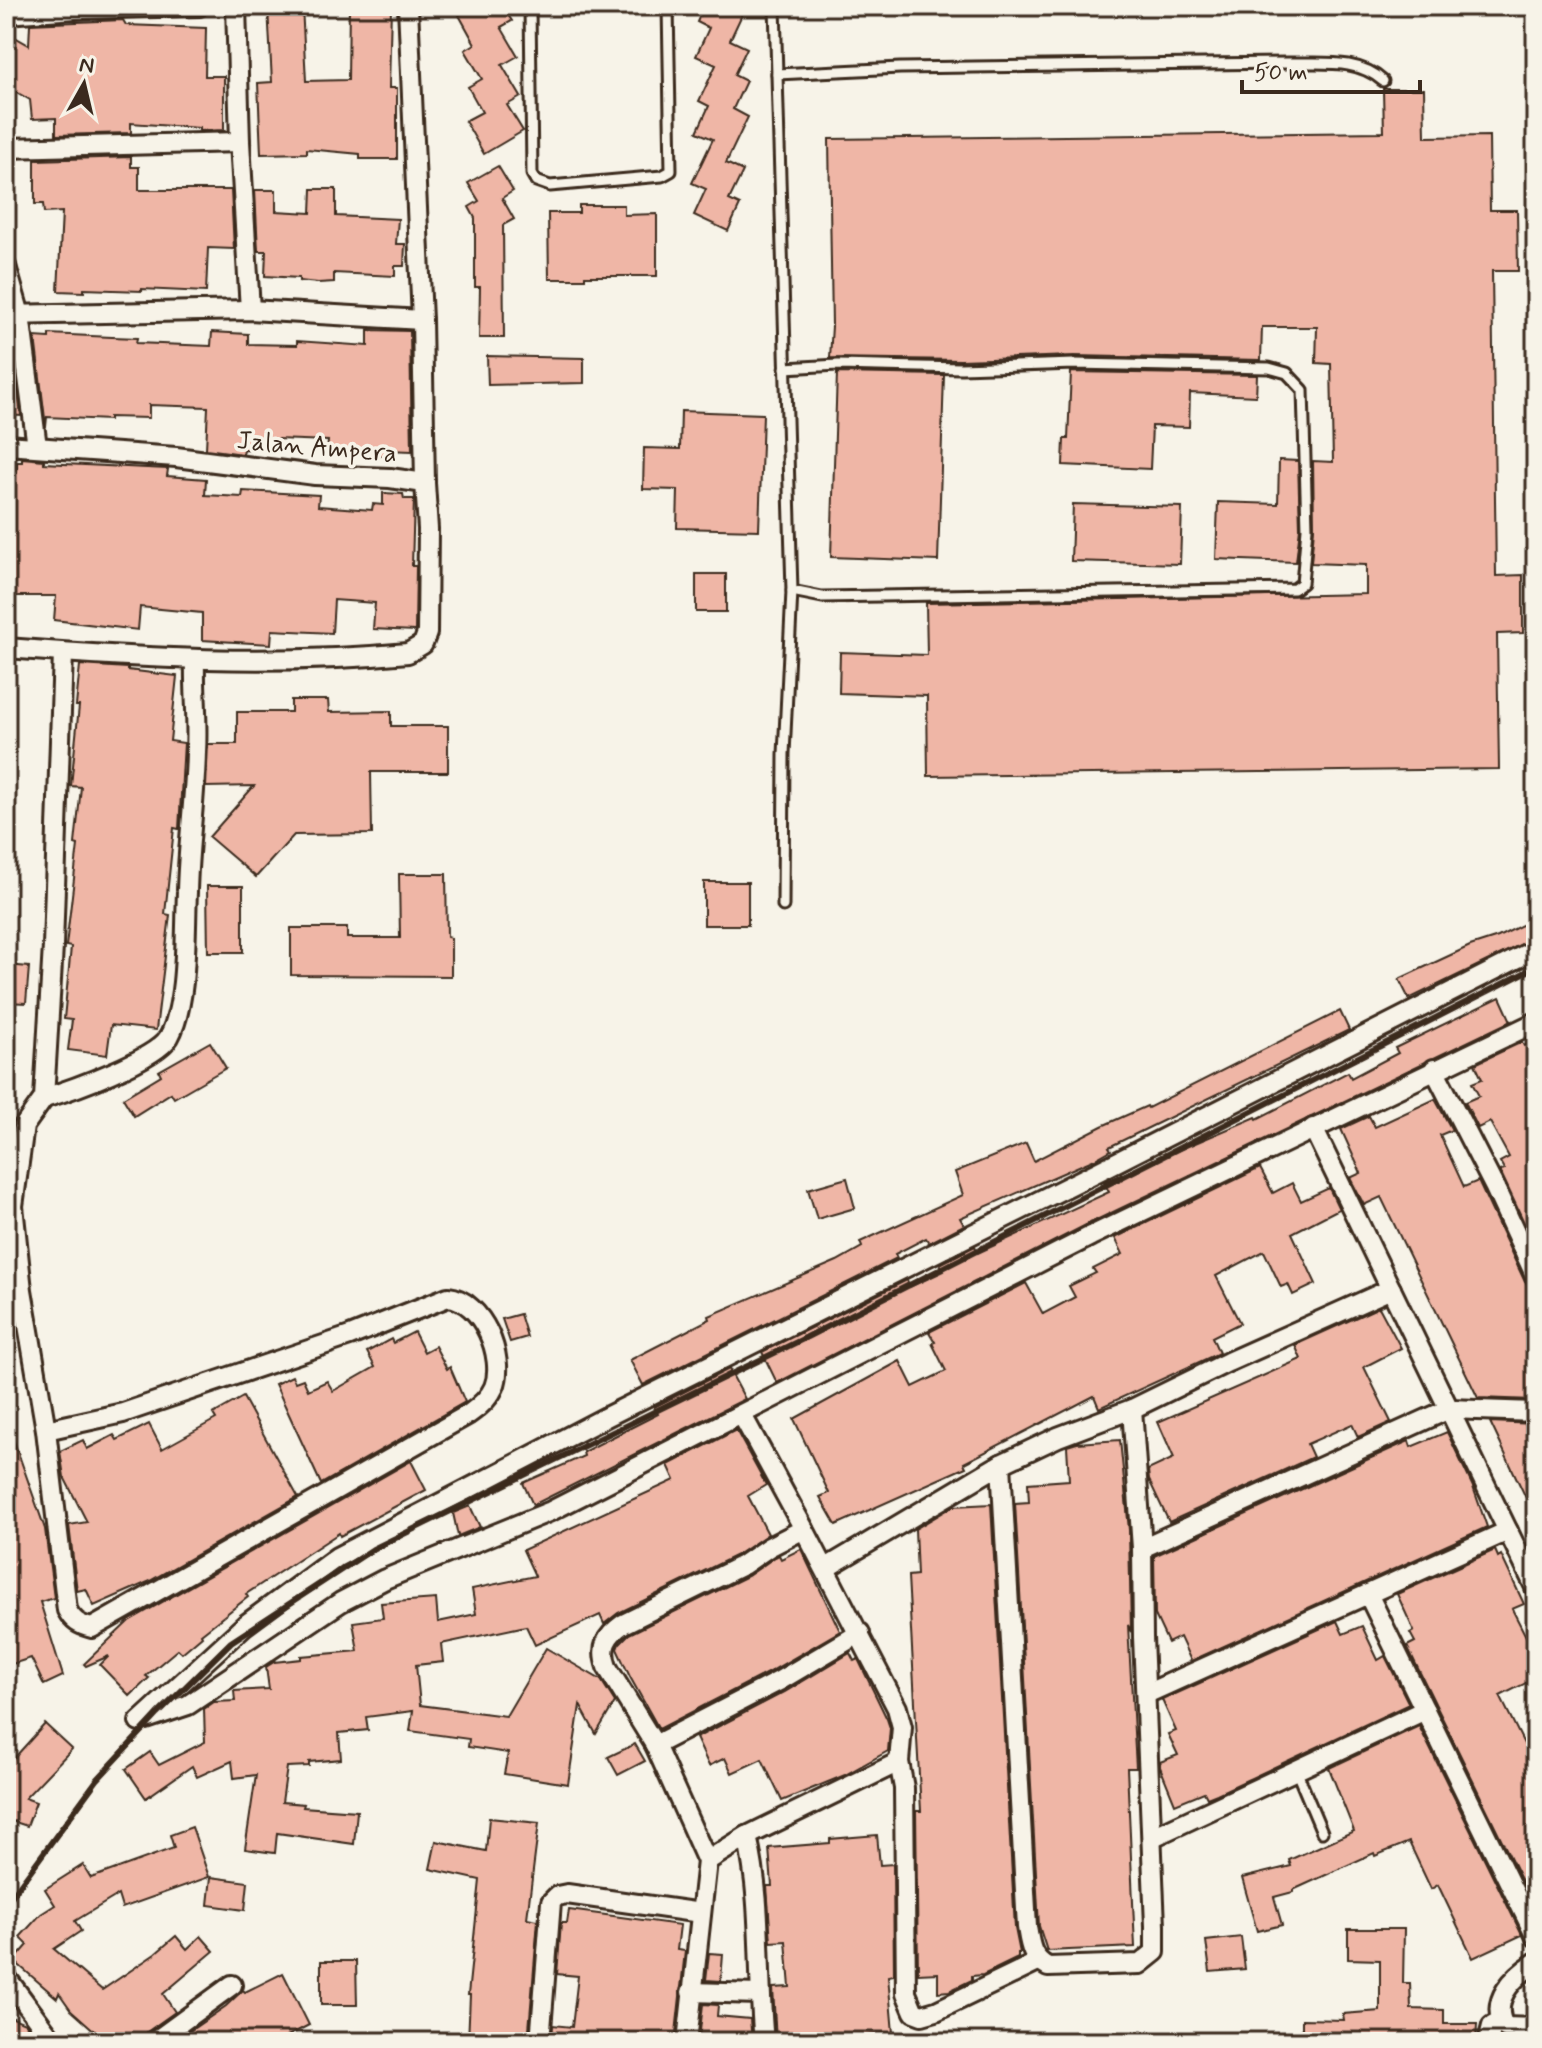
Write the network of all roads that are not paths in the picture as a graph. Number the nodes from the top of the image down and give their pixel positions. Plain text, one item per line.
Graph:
1 (199, 6) edge
2 (236, 6) edge
3 (408, 6) edge
4 (530, 6) edge
5 (668, 6) edge
6 (775, 6) edge
7 (6, 14) edge
8 (777, 74) junction
9 (1383, 81) dead end
10 (240, 142) junction
11 (6, 148) edge
12 (6, 266) edge
13 (250, 310) junction
14 (13, 315) edge
15 (422, 320) junction
16 (785, 368) junction
17 (6, 445) edge
18 (37, 447) junction
19 (425, 483) junction
20 (792, 591) junction
21 (6, 648) edge
22 (63, 653) junction
23 (195, 660) junction
24 (783, 906) dead end
25 (1536, 949) edge
26 (1536, 1022) edge
27 (1434, 1069) junction
28 (44, 1098) junction
29 (1313, 1128) junction
30 (1536, 1277) edge
31 (1391, 1289) junction
32 (1132, 1409) junction
33 (1449, 1409) junction
34 (1536, 1412) edge
35 (742, 1415) junction
36 (46, 1430) junction
37 (1001, 1464) junction
38 (804, 1529) junction
39 (1508, 1531) junction
40 (1142, 1548) junction
41 (826, 1568) junction
42 (1536, 1589) edge
43 (1368, 1594) junction
44 (860, 1633) junction
45 (1146, 1694) junction
46 (1425, 1710) junction
47 (655, 1745) junction
48 (899, 1762) junction
49 (1296, 1770) junction
50 (1322, 1832) dead end
51 (747, 1836) junction
52 (1153, 1837) junction
53 (707, 1861) junction
54 (701, 1913) junction
55 (1536, 1937) edge
56 (1038, 1962) junction
57 (1536, 1962) edge
58 (6, 1977) edge
59 (232, 1985) dead end
60 (691, 1992) junction
61 (759, 1994) junction
62 (1501, 2021) junction
63 (1536, 2028) edge
64 (54, 2042) edge
65 (154, 2042) edge
66 (540, 2042) edge
67 (687, 2042) edge
68 (764, 2042) edge
69 (1488, 2042) edge

1 - 7 street
2 - 10 street
3 - 15 street
4 - 5 lane
6 - 8 lane
8 - 9 lane
8 - 16 lane
10 - 11 street
10 - 13 street
12 - 14 street
13 - 14 street
13 - 15 street
14 - 18 street
15 - 19 street
16 - 20 lane
16 - 20 lane
17 - 18 street, Jalan Ampera
18 - 19 street, Jalan Ampera
19 - 23 street, Jalan Ampera
20 - 24 lane
21 - 22 street, Jalan Ampera
22 - 23 street, Jalan Ampera
22 - 28 street
23 - 28 street
25 - 35 street
26 - 27 street
27 - 29 street
27 - 30 street
28 - 36 street
29 - 31 street
29 - 35 street
31 - 32 street
31 - 33 street
32 - 37 street
32 - 40 street
33 - 34 street
33 - 39 street
33 - 40 street
35 - 38 street
36 - 36 street
37 - 41 street
37 - 56 street
38 - 41 street
38 - 47 street
39 - 42 street
39 - 43 street
40 - 45 street
41 - 44 street
43 - 45 street
43 - 46 street
44 - 47 street
44 - 48 street
45 - 52 street
46 - 49 street
46 - 55 street
47 - 53 street
48 - 51 street
48 - 56 street
49 - 50 lane
49 - 52 street
51 - 53 street
51 - 61 street
52 - 56 street
53 - 54 street
54 - 60 street
54 - 66 street
57 - 62 street
58 - 64 street
59 - 65 street
60 - 61 street
60 - 67 street
61 - 68 street
62 - 63 street
62 - 69 street

